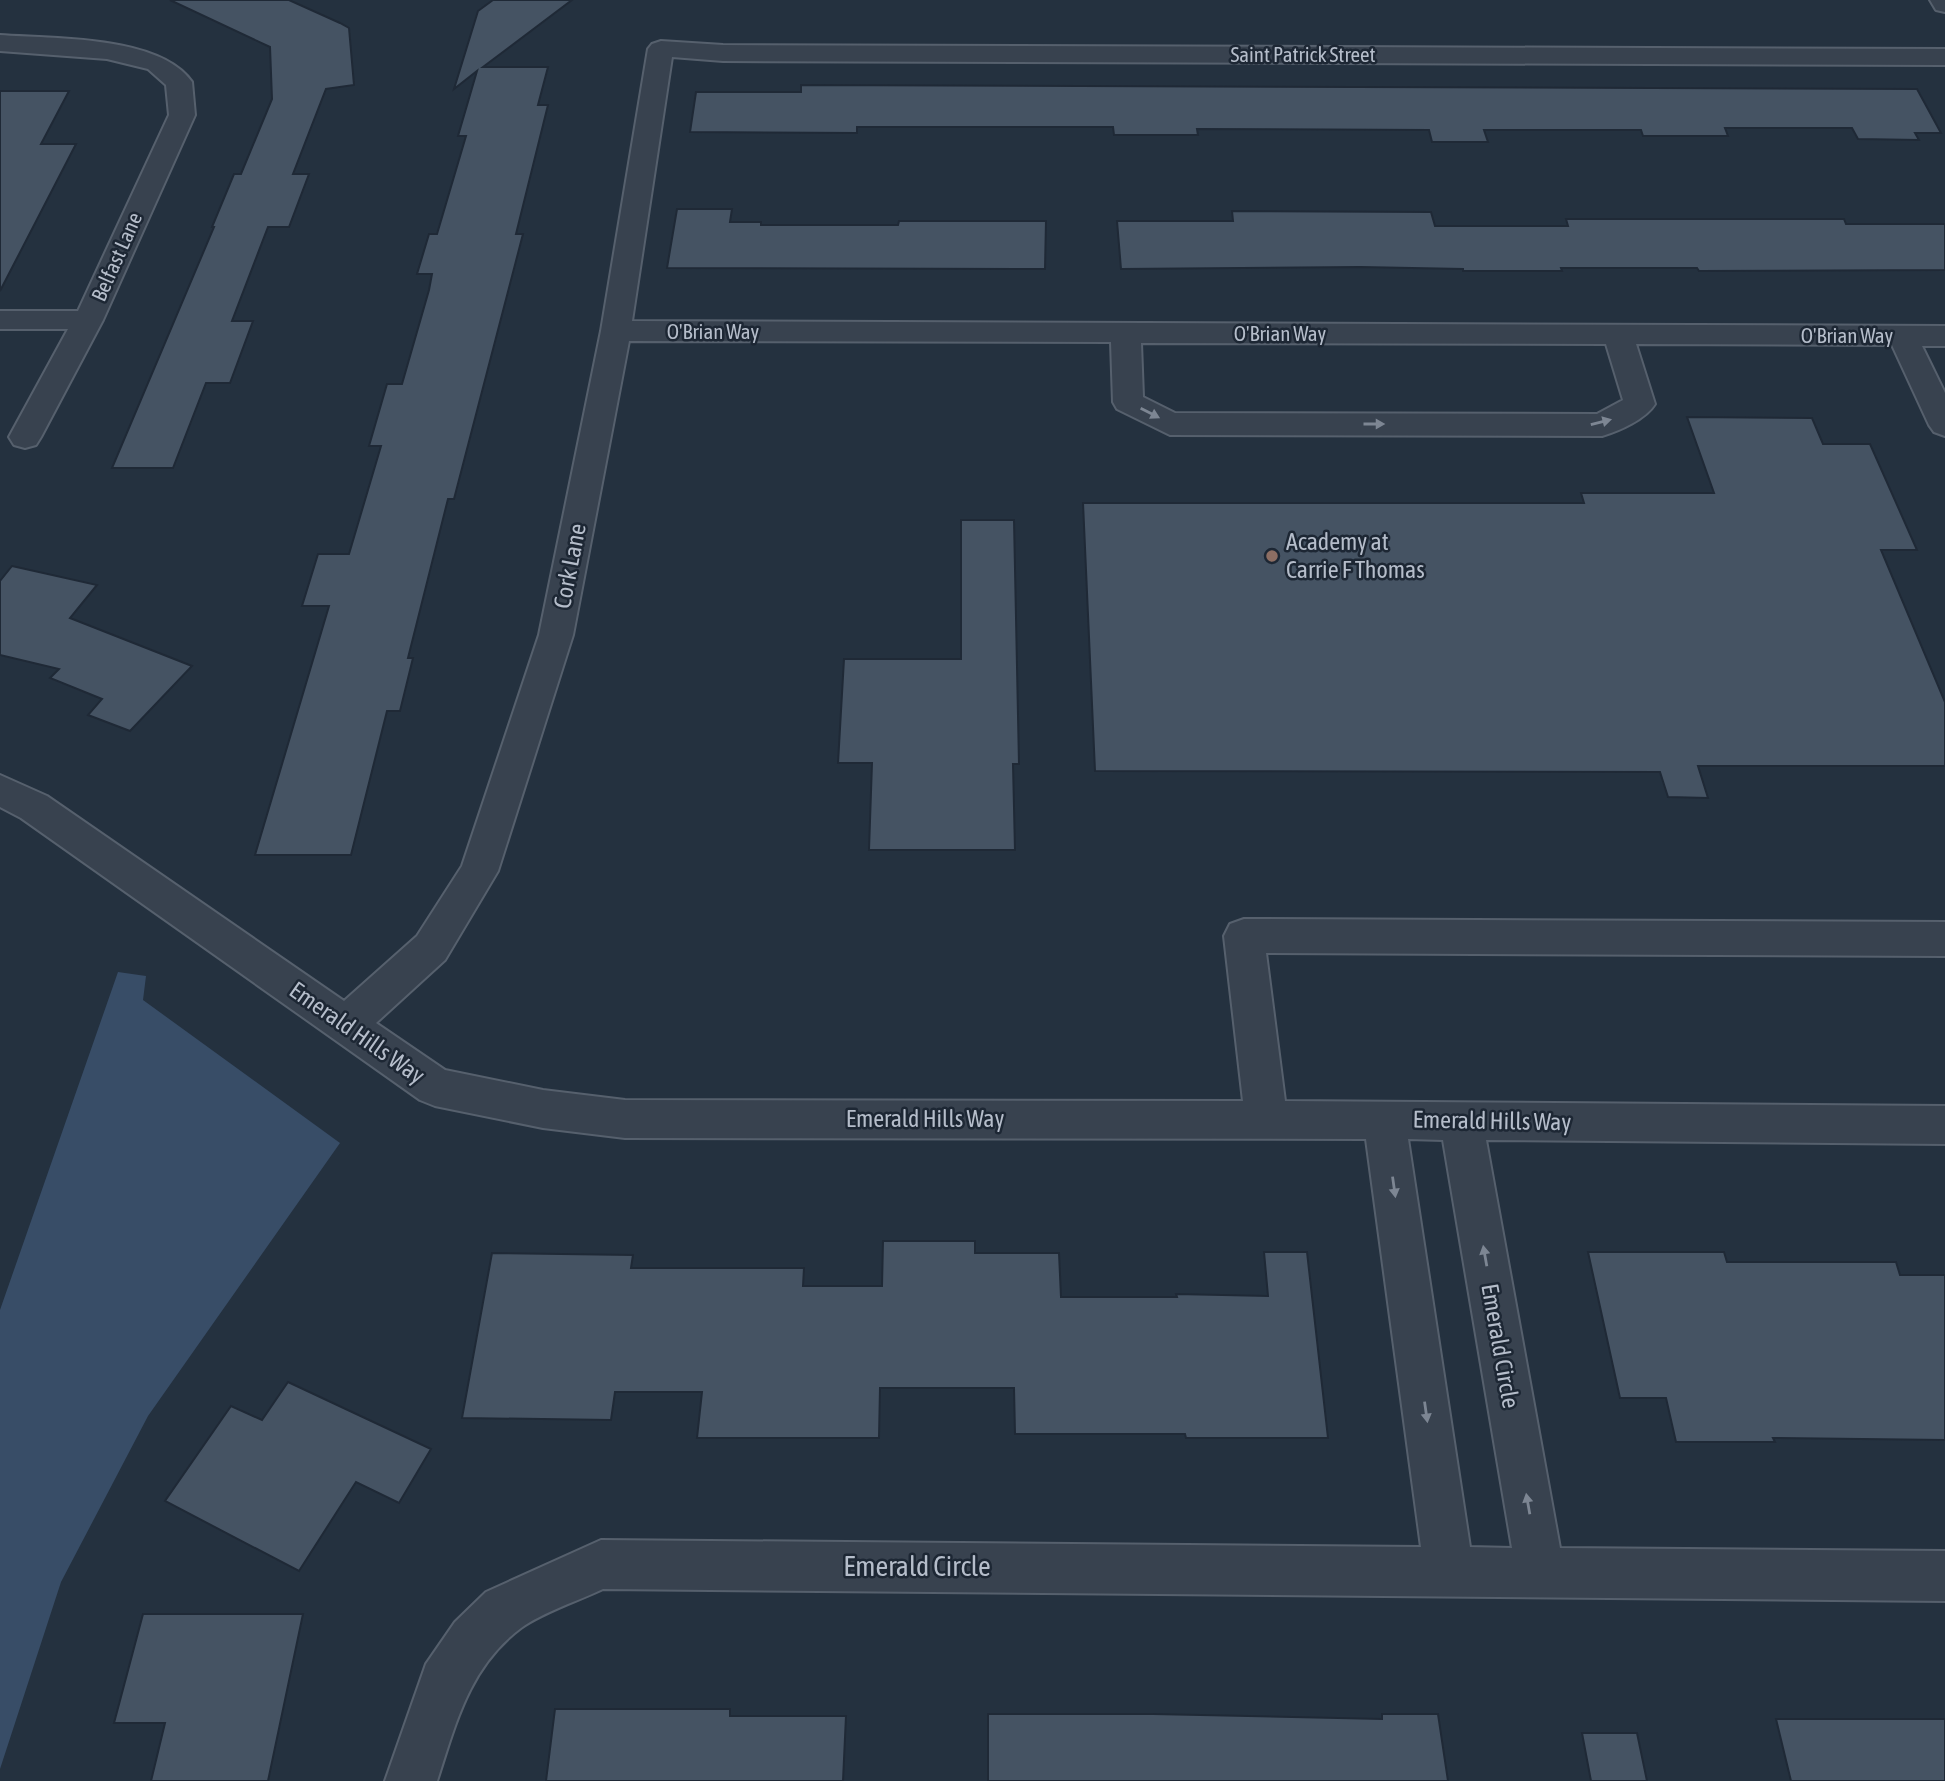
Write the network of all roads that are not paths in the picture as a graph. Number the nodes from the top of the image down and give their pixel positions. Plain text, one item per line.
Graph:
1 (1942, 0) edge
2 (1945, 5) edge
3 (0, 43) edge
4 (661, 49) joint
5 (1945, 57) edge
6 (0, 320) edge
7 (88, 320) junction
8 (616, 331) junction
9 (1126, 333) junction
10 (1618, 335) junction
11 (1902, 336) junction
12 (1945, 336) edge
13 (1941, 411) edge
14 (25, 437) dead end
15 (0, 790) edge
16 (1945, 939) edge
17 (345, 1026) junction
18 (1266, 1120) junction
19 (1384, 1120) junction
20 (1461, 1121) junction
21 (1945, 1125) edge
22 (1449, 1570) junction
23 (1540, 1571) junction
24 (1945, 1576) edge
25 (411, 1781) edge

1 - 2 street
3 - 7 street, Belfast Lane
4 - 5 street, Saint Patrick Street
4 - 8 street, Cork Lane
6 - 7 street
7 - 14 street, Belfast Lane
8 - 9 street, O'Brian Way
8 - 17 street, Cork Lane
9 - 10 street, O'Brian Way
9 -> 10 street
10 - 11 street, O'Brian Way
11 - 12 street, O'Brian Way
11 - 13 street
15 - 17 street, Emerald Hills Way
16 - 18 street
17 - 18 street, Emerald Hills Way
18 - 19 street, Emerald Hills Way
19 - 20 street, Emerald Hills Way
19 -> 22 street
20 - 21 street, Emerald Hills Way
23 -> 20 street, Emerald Circle
22 - 23 street, Emerald Circle
22 - 25 street, Emerald Circle
23 - 24 street, Emerald Circle

